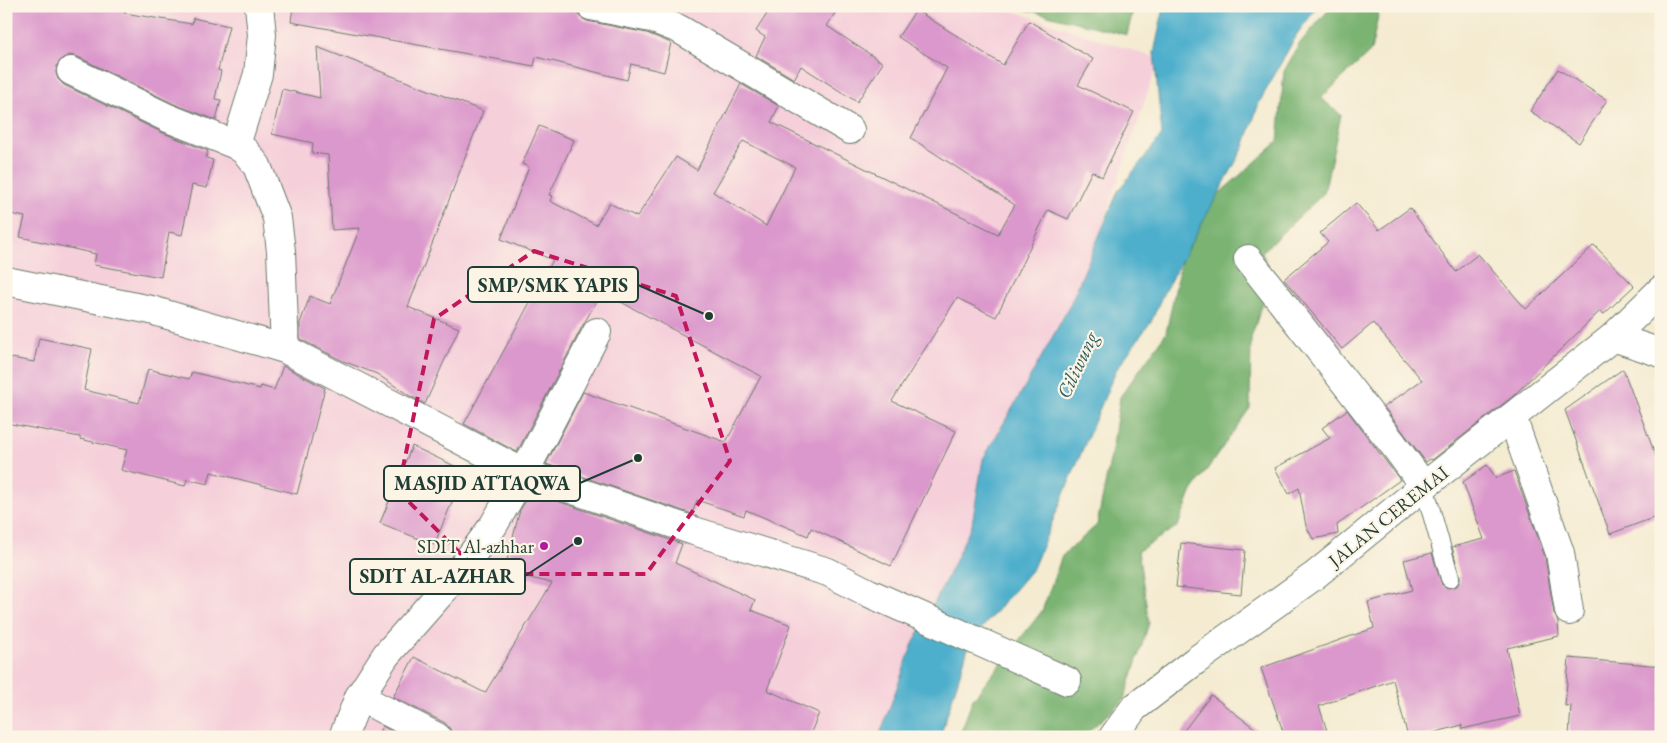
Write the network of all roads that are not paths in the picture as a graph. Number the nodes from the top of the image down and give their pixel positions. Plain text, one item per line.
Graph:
1 (259, 6) edge
2 (592, 6) edge
3 (71, 71) dead end
4 (850, 130) dead end
5 (236, 145) junction
6 (1248, 259) dead end
7 (6, 281) edge
8 (1661, 290) edge
9 (597, 332) dead end
10 (1612, 337) junction
11 (284, 348) junction
12 (1661, 353) edge
13 (1512, 417) junction
14 (524, 473) junction
15 (1424, 486) junction
16 (1450, 578) dead end
17 (1569, 611) dead end
18 (1067, 681) dead end
19 (359, 697) junction
20 (342, 737) edge
21 (437, 737) edge
22 (1113, 737) edge

1 - 5 street
2 - 4 street
3 - 5 street
5 - 11 street
6 - 15 street
7 - 11 street
8 - 10 street, JALAN CEREMAI
9 - 14 street
10 - 12 street
10 - 13 street, JALAN CEREMAI
11 - 14 street
13 - 15 street, JALAN CEREMAI
13 - 17 street
14 - 18 street
14 - 19 street
15 - 16 lane
15 - 22 street, JALAN CEREMAI
19 - 20 street
19 - 21 street

